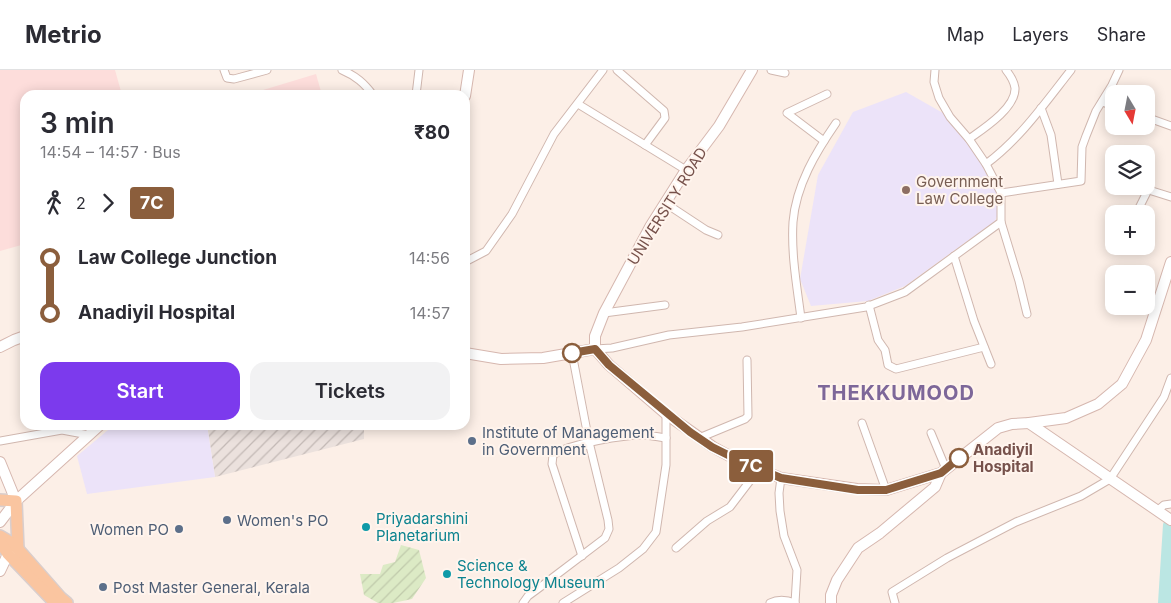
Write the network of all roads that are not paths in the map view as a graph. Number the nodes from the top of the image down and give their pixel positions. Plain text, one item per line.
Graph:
1 (224, 70) edge
2 (267, 70) edge
3 (342, 70) edge
4 (419, 70) edge
5 (469, 70) edge
6 (603, 70) edge
7 (617, 70) edge
8 (752, 70) edge
9 (771, 70) edge
10 (1006, 70) edge
11 (1071, 70) edge
12 (1119, 70) edge
13 (936, 71) edge
14 (785, 72) dead end
15 (369, 90) edge
16 (417, 90) edge
17 (466, 90) edge
18 (827, 94) dead end
19 (1102, 102) junction
20 (1105, 103) edge
21 (578, 104) junction
22 (1041, 108) junction
23 (1155, 120) edge
24 (836, 123) dead end
25 (1171, 126) edge
26 (969, 140) junction
27 (824, 141) junction
28 (645, 145) junction
29 (986, 164) junction
30 (686, 170) junction
31 (1058, 184) junction
32 (1155, 192) edge
33 (1001, 193) junction
34 (1171, 196) edge
35 (665, 203) junction
36 (1001, 222) junction
37 (718, 235) dead end
38 (954, 256) junction
39 (470, 259) edge
40 (1171, 262) edge
41 (665, 305) dead end
42 (869, 306) junction
43 (604, 313) junction
44 (1027, 314) dead end
45 (801, 318) junction
46 (20, 338) edge
47 (0, 347) edge
48 (984, 347) junction
49 (595, 349) junction
50 (572, 353) junction
51 (470, 354) edge
52 (747, 360) dead end
53 (991, 364) dead end
54 (1171, 378) edge
55 (666, 414) junction
56 (862, 423) dead end
57 (1029, 424) junction
58 (94, 430) edge
59 (931, 433) dead end
60 (89, 435) junction
61 (666, 438) junction
62 (699, 438) junction
63 (0, 441) edge
64 (589, 442) junction
65 (0, 462) edge
66 (759, 469) junction
67 (943, 471) junction
68 (781, 478) junction
69 (1110, 479) junction
70 (886, 490) junction
71 (0, 500) edge
72 (16, 501) junction
73 (1171, 504) edge
74 (1157, 511) junction
75 (1171, 520) edge
76 (0, 522) edge
77 (0, 536) edge
78 (0, 542) edge
79 (676, 548) dead end
80 (14, 550) junction
81 (582, 556) junction
82 (0, 572) edge
83 (566, 602) edge
84 (55, 603) edge
85 (67, 603) edge
86 (523, 603) edge
87 (770, 603) edge
88 (795, 603) edge
89 (831, 603) edge
90 (895, 603) edge

1 - 2 street
3 - 15 street
4 - 16 street
5 - 17 main road
6 - 21 street
7 - 28 street
8 - 30 main road, UNIVERSITY ROAD
9 - 14 street
10 - 26 street
11 - 22 street
12 - 19 street
13 - 26 street
18 - 27 street
19 - 20 street
19 - 31 street
21 - 28 street
21 - 39 street
22 - 29 street
22 - 31 street
23 - 25 street
24 - 27 street
26 - 29 street
27 - 45 street
28 - 30 street
29 - 33 street
30 - 35 main road, UNIVERSITY ROAD
31 - 33 street
32 - 34 street
33 - 36 street
35 - 37 street
35 - 43 main road, UNIVERSITY ROAD
36 - 38 street
36 - 44 street
38 - 42 street
38 - 48 street
40 - 57 main road
41 - 43 street
42 - 45 street
42 - 48 street
43 - 49 main road, UNIVERSITY ROAD
45 - 49 street
46 - 47 main road
48 - 53 street
49 - 50 main road
49 - 55 main road
50 - 51 main road
50 - 64 street
52 - 62 street
54 - 69 street
55 - 61 street
55 - 62 main road
56 - 70 street
57 - 67 main road
57 - 69 main road
58 - 60 main road
59 - 67 street
60 - 63 street
60 - 72 main road
61 - 64 street
61 - 83 street
62 - 66 main road
64 - 81 street
64 - 81 street
65 - 72 main road
66 - 68 main road
66 - 79 street
67 - 70 main road
67 - 89 main road
68 - 70 main road
68 - 88 street
69 - 74 main road
69 - 90 street
71 - 72 main road
72 - 76 main road
72 - 80 main road
73 - 74 street
74 - 75 main road
77 - 80 main road
78 - 80 main road
80 - 82 main road
80 - 84 main road
80 - 85 main road
81 - 86 street
87 - 88 street

